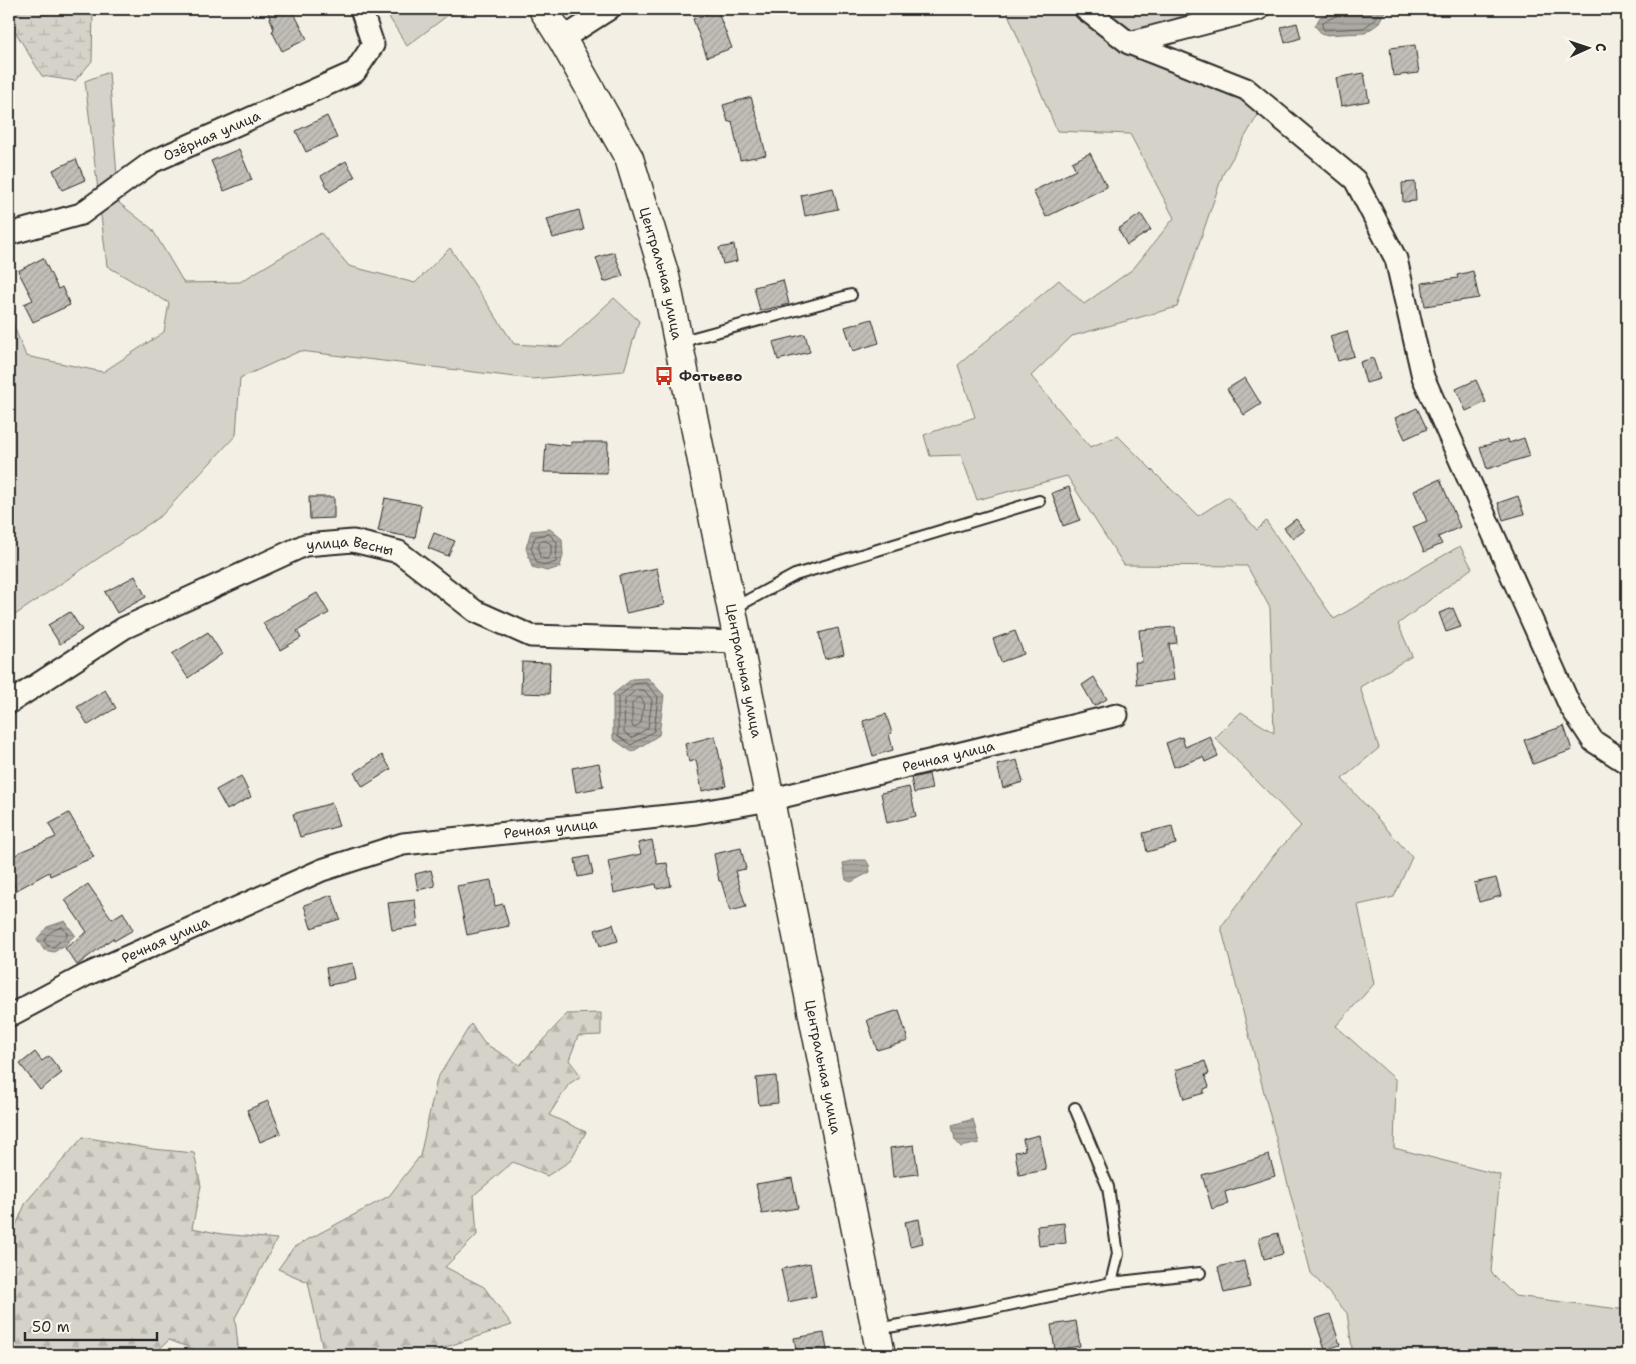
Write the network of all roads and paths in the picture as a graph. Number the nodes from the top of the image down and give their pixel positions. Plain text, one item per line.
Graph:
1 (362, 9) edge
2 (543, 9) edge
3 (609, 9) edge
4 (1085, 9) edge
5 (1259, 9) edge
6 (562, 39) junction
7 (1129, 43) junction
8 (9, 234) edge
9 (851, 295) dead end
10 (678, 342) junction
11 (1040, 501) dead end
12 (731, 609) junction
13 (738, 642) junction
14 (9, 704) edge
15 (1117, 715) dead end
16 (1627, 763) edge
17 (769, 800) junction
18 (9, 1016) edge
19 (1075, 1108) dead end
20 (1200, 1273) dead end
21 (1111, 1283) junction
22 (878, 1342) edge

1 - 8 street, Озёрная улица
2 - 6 main road, Центральная улица
3 - 6 street
4 - 7 street
5 - 7 street
6 - 10 main road, Центральная улица
7 - 16 street
9 - 10 lane
10 - 12 main road, Центральная улица
11 - 12 lane
12 - 13 main road, Центральная улица
13 - 14 street, улица Весны
13 - 17 main road, Центральная улица
15 - 17 street, Речная улица
17 - 18 street, Речная улица
17 - 22 main road, Центральная улица
19 - 21 lane
20 - 21 lane
21 - 22 lane

